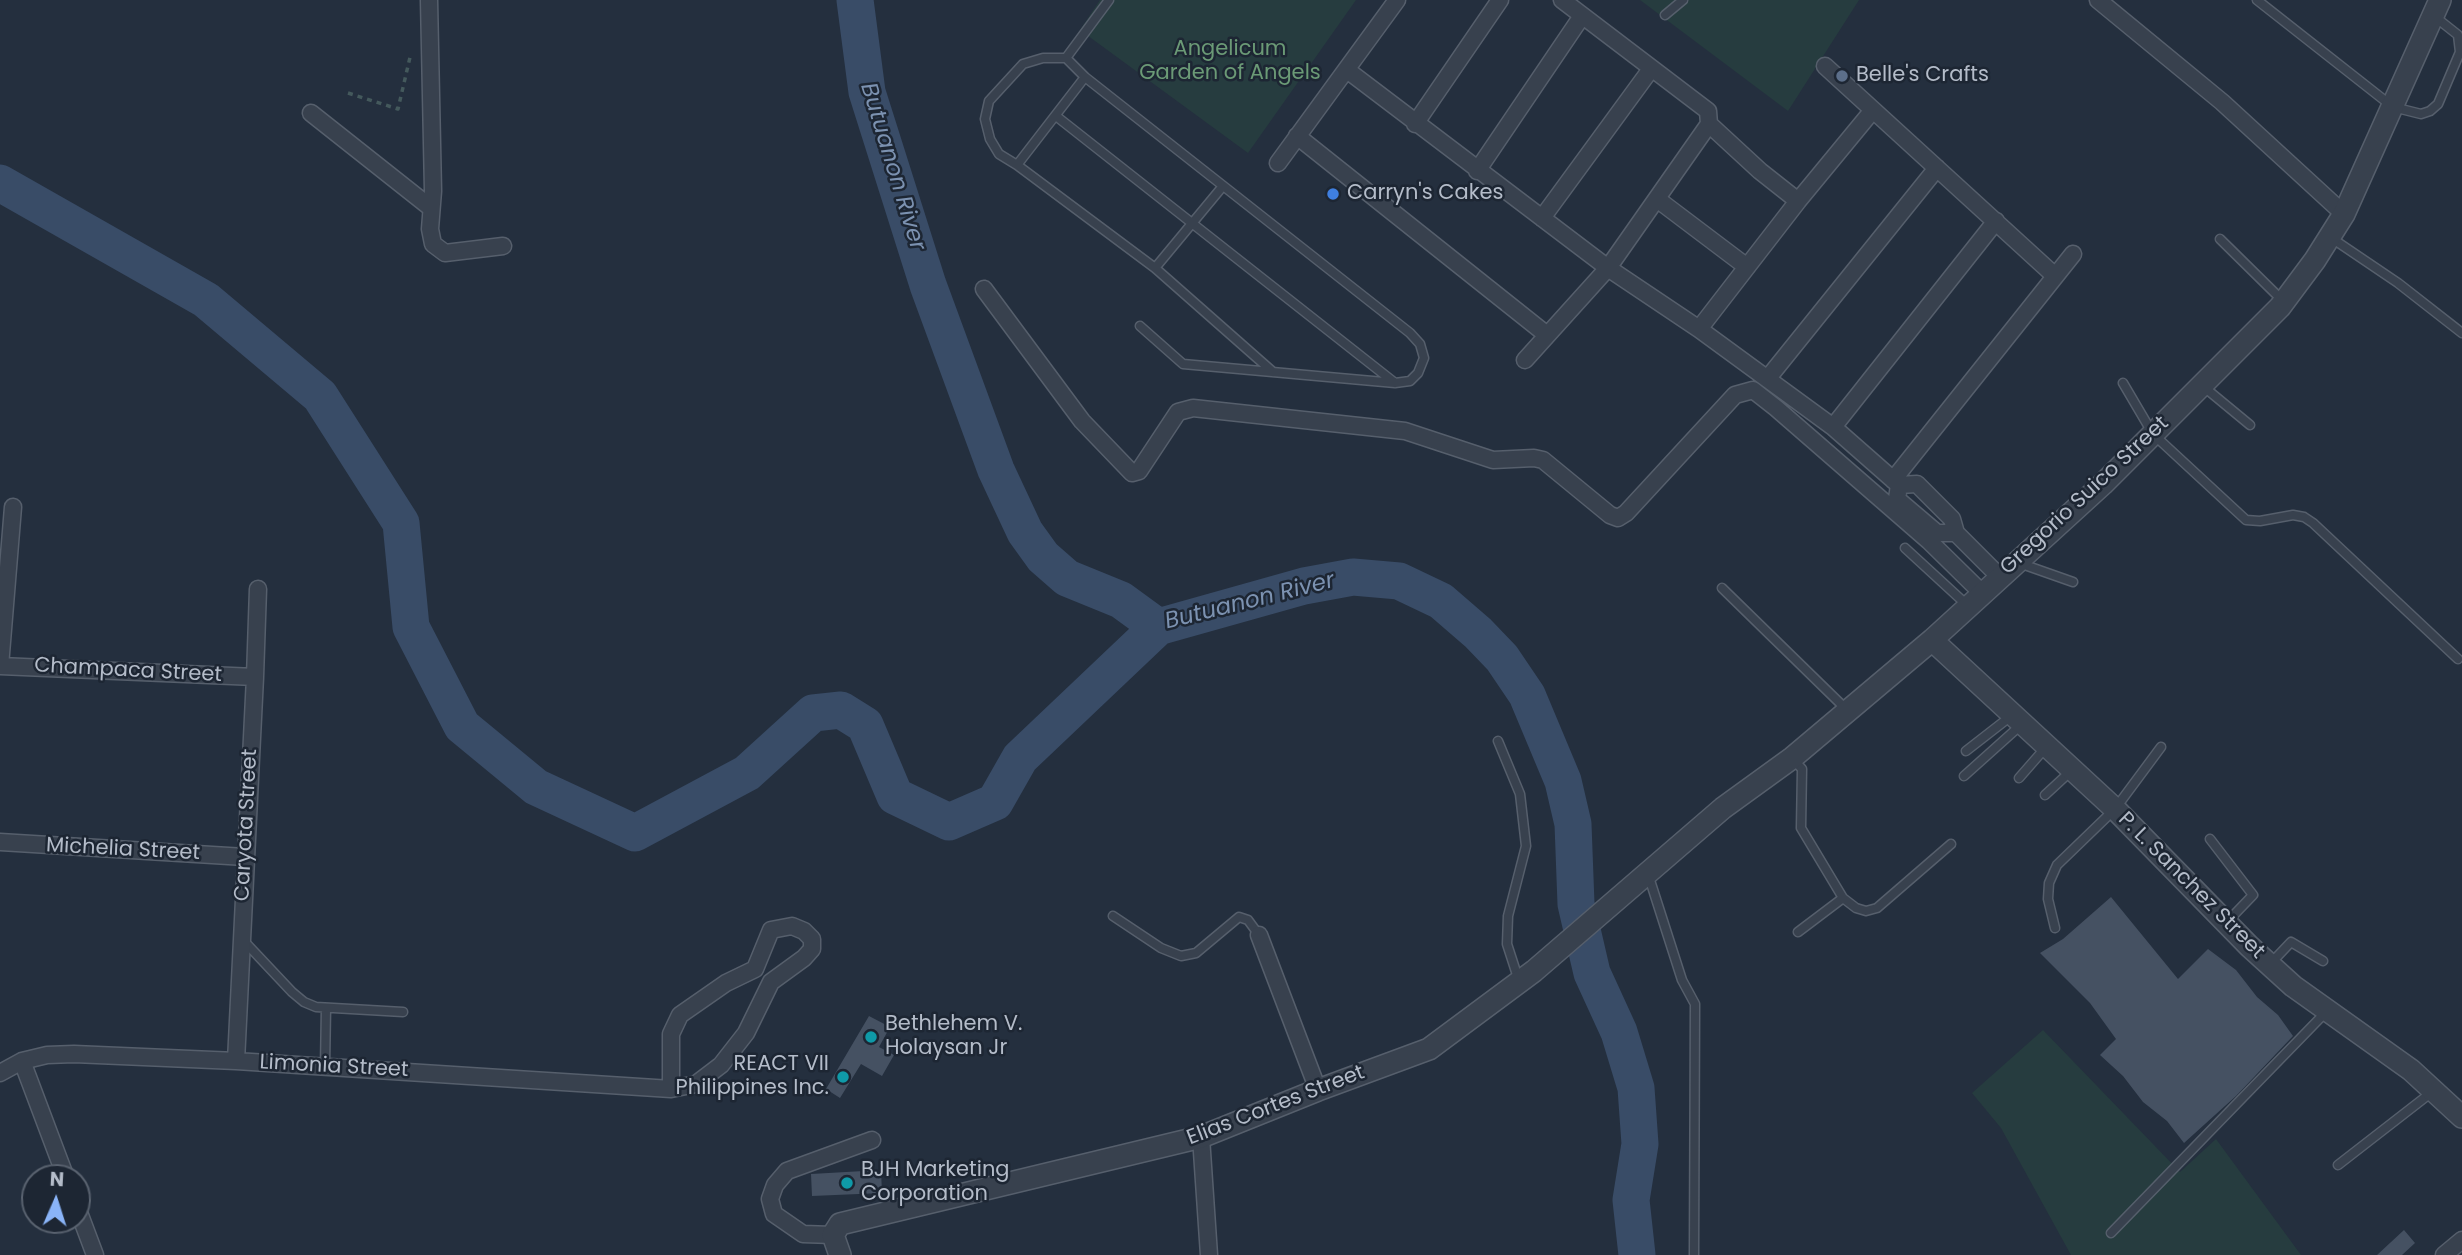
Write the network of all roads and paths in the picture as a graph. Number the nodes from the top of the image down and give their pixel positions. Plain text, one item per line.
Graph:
1 (429, 0) edge
2 (1109, 0) edge
3 (1397, 0) edge
4 (1500, 0) edge
5 (1562, 0) edge
6 (1684, 0) edge
7 (2098, 0) edge
8 (2257, 0) edge
9 (2436, 8) edge
10 (1665, 15) dead end
11 (1581, 16) junction
12 (414, 41) dead end
13 (1066, 58) junction
14 (1825, 66) dead end
15 (1651, 69) junction
16 (1347, 70) junction
17 (1085, 77) junction
18 (348, 93) dead end
19 (2393, 107) junction
20 (1872, 110) junction
21 (311, 113) dead end
22 (1056, 116) junction
23 (1415, 124) junction
24 (1709, 124) junction
25 (1297, 136) junction
26 (1278, 163) dead end
27 (1017, 165) junction
28 (1937, 167) junction
29 (1477, 171) junction
30 (1223, 186) junction
31 (1657, 199) junction
32 (1798, 201) junction
33 (431, 208) junction
34 (2344, 214) junction
35 (1542, 218) junction
36 (1996, 221) junction
37 (1192, 222) junction
38 (2330, 237) junction
39 (2220, 239) dead end
40 (503, 246) dead end
41 (2073, 254) dead end
42 (1748, 267) junction
43 (1155, 268) junction
44 (1608, 268) junction
45 (2055, 276) junction
46 (984, 289) dead end
47 (2284, 302) junction
48 (1140, 326) dead end
49 (1699, 329) junction
50 (2462, 333) edge
51 (1547, 335) junction
52 (1525, 360) dead end
53 (1273, 372) junction
54 (1768, 378) junction
55 (1395, 383) junction
56 (2123, 383) dead end
57 (2202, 385) junction
58 (2250, 425) dead end
59 (1832, 427) junction
60 (2153, 434) junction
61 (1896, 483) junction
62 (13, 507) dead end
63 (1956, 533) junction
64 (1905, 548) dead end
65 (2017, 562) junction
66 (2000, 577) junction
67 (2073, 582) dead end
68 (1722, 588) dead end
69 (258, 589) dead end
70 (1976, 600) junction
71 (1932, 640) junction
72 (2458, 659) dead end
73 (0, 666) edge
74 (256, 677) junction
75 (1848, 711) junction
76 (2017, 719) junction
77 (1499, 741) dead end
78 (2047, 746) junction
79 (2161, 747) dead end
80 (1966, 751) dead end
81 (1792, 758) junction
82 (2072, 770) junction
83 (1964, 776) dead end
84 (2020, 778) dead end
85 (2045, 795) dead end
86 (2115, 809) junction
87 (2210, 839) dead end
88 (0, 842) edge
89 (1951, 844) dead end
90 (245, 857) junction
91 (1647, 872) junction
92 (1843, 898) junction
93 (1616, 899) joint
94 (1113, 916) dead end
95 (2226, 923) junction
96 (2055, 928) dead end
97 (1798, 932) dead end
98 (1259, 935) joint
99 (242, 938) junction
100 (2323, 961) dead end
101 (2269, 965) junction
102 (755, 969) junction
103 (1527, 977) junction
104 (771, 982) junction
105 (326, 1008) junction
106 (2327, 1010) junction
107 (403, 1012) dead end
108 (22, 1061) junction
109 (236, 1061) junction
110 (325, 1066) junction
111 (0, 1073) edge
112 (671, 1089) junction
113 (1318, 1090) junction
114 (2434, 1091) junction
115 (2462, 1117) edge
116 (1201, 1138) junction
117 (872, 1140) dead end
118 (61, 1164) edge
119 (2338, 1165) dead end
120 (2111, 1233) dead end
121 (87, 1234) edge
122 (2462, 1240) edge
123 (836, 1245) edge
124 (95, 1255) edge
125 (1209, 1255) edge
126 (1694, 1255) edge
127 (2444, 1255) edge

1 - 33 street
2 - 13 lane
3 - 16 street
4 - 23 street
5 - 11 street
6 - 10 lane
7 - 34 street
8 - 19 lane
9 - 19 street, Gregorio Suico Street
9 - 19 lane
11 - 15 street
11 - 29 street
12 - 18 path
13 - 17 lane
13 - 27 lane
14 - 20 street
15 - 24 street
15 - 35 street
16 - 23 street
16 - 25 street
17 - 22 lane
17 - 30 lane
19 - 34 street, Gregorio Suico Street
20 - 28 street
20 - 32 street
21 - 33 street
22 - 27 lane
22 - 37 lane
23 - 29 street
24 - 31 street
24 - 32 street
25 - 26 street
25 - 51 street
27 - 43 lane
28 - 36 street
28 - 54 street
29 - 35 street
30 - 37 lane
30 - 55 lane
31 - 42 street
31 - 44 street
32 - 42 street
33 - 40 street
34 - 38 street, Gregorio Suico Street
35 - 44 street
36 - 45 street
36 - 59 street
37 - 43 lane
37 - 55 lane
38 - 47 street, Gregorio Suico Street
38 - 50 lane
39 - 47 lane
41 - 45 street
42 - 49 street
43 - 53 lane
44 - 49 street
44 - 51 street
45 - 61 street
46 - 70 street
47 - 57 street, Gregorio Suico Street
48 - 53 lane
49 - 54 street
51 - 52 street
53 - 55 lane
54 - 59 street
56 - 60 lane
57 - 58 lane
57 - 60 street, Gregorio Suico Street
59 - 61 street
60 - 65 street, Gregorio Suico Street
60 - 72 lane
61 - 63 street
61 - 63 street
62 - 73 street
63 - 66 street
64 - 70 lane
65 - 66 street, Gregorio Suico Street
65 - 67 lane
66 - 70 street, Gregorio Suico Street
68 - 75 lane
69 - 74 street, Caryota Street
70 - 71 street, Gregorio Suico Street
71 - 75 street, Gregorio Suico Street
71 - 76 street, P. L. Sanchez Street
73 - 74 street, Champaca Street
74 - 90 street, Caryota Street
75 - 81 street, Gregorio Suico Street
76 - 78 street, P. L. Sanchez Street
76 - 80 lane
76 - 83 lane
77 - 103 lane
78 - 82 street, P. L. Sanchez Street
78 - 84 lane
79 - 86 lane
81 - 91 street, Gregorio Suico Street
81 - 92 lane
82 - 85 lane
82 - 86 street, P. L. Sanchez Street
86 - 95 street, P. L. Sanchez Street
86 - 96 lane
87 - 95 lane
88 - 90 street, Michelia Street
89 - 92 lane
90 - 99 street, Caryota Street
91 - 93 street, Gregorio Suico Street
91 - 126 lane
92 - 97 lane
93 - 103 street, Elias Cortes Street
94 - 98 lane
95 - 101 street, P. L. Sanchez Street
98 - 113 street
99 - 105 lane
99 - 109 street, Caryota Street
100 - 101 lane
101 - 106 street, P. L. Sanchez Street
102 - 104 street
102 - 104 street
102 - 112 street
103 - 113 street, Elias Cortes Street
104 - 112 street, Limonia Street
105 - 107 lane
105 - 110 lane
106 - 114 street, P. L. Sanchez Street
106 - 120 lane
108 - 109 street, Limonia Street
108 - 111 street, Limonia Street
108 - 118 street
109 - 110 street, Limonia Street
110 - 112 street, Limonia Street
113 - 116 street, Elias Cortes Street
114 - 115 street, P. L. Sanchez Street
114 - 119 lane
116 - 123 street, Elias Cortes Street
116 - 125 street
117 - 123 street
121 - 124 street
122 - 127 street

